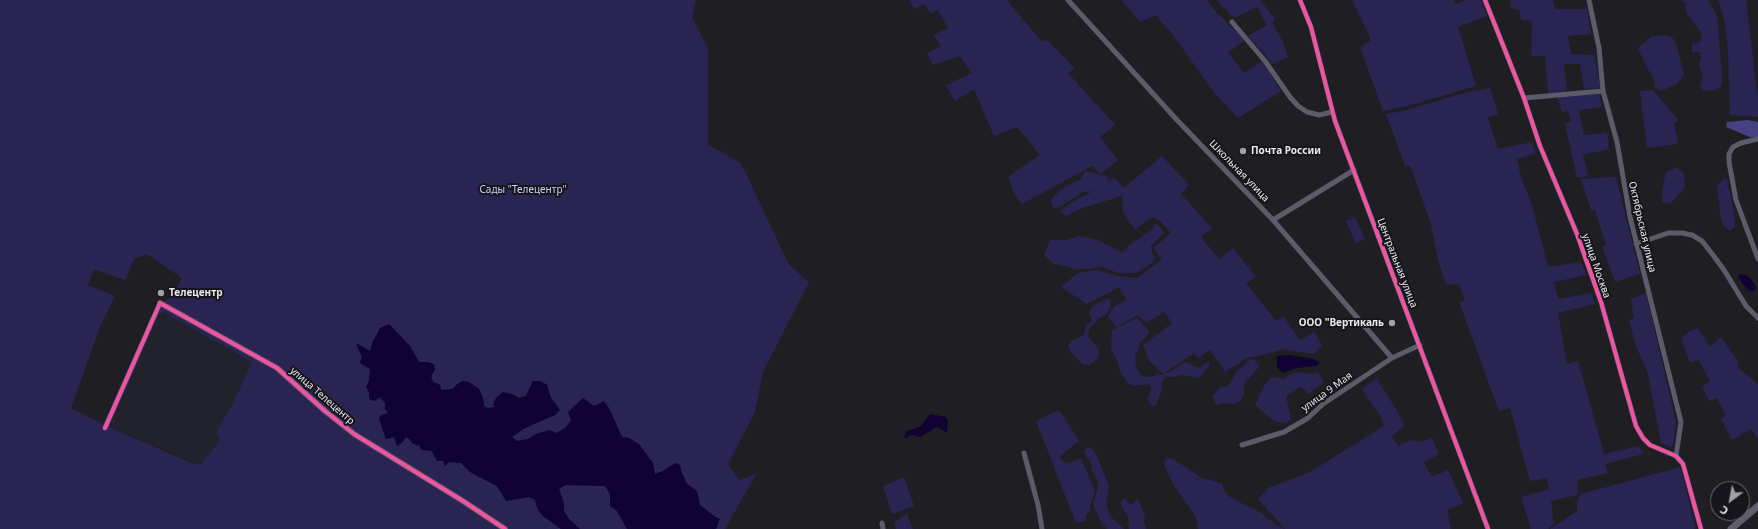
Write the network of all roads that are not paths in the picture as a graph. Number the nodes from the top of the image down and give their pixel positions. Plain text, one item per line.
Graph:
1 (1068, 0) edge
2 (1300, 0) edge
3 (1485, 0) edge
4 (1589, 0) edge
5 (1232, 22) dead end
6 (1603, 91) junction
7 (1524, 98) junction
8 (1332, 112) junction
9 (1758, 139) edge
10 (1354, 170) junction
11 (1273, 220) junction
12 (1636, 244) junction
13 (1758, 259) edge
14 (160, 303) joint
15 (1758, 318) edge
16 (1420, 345) junction
17 (1392, 358) junction
18 (105, 428) dead end
19 (1242, 445) dead end
20 (1024, 453) dead end
21 (1676, 456) junction
22 (1758, 506) edge
23 (882, 522) dead end
24 (505, 529) edge
25 (883, 529) edge
26 (1042, 529) edge
27 (1488, 529) edge
28 (1701, 529) edge
29 (1731, 529) edge

1 - 11 street, Школьная улица
2 - 8 street, Центральная улица
3 - 7 street, улица Москва
4 - 6 street, Октябрьская улица
5 - 8 street
6 - 7 street
6 - 12 street, Октябрьская улица
7 - 21 street, улица Москва
8 - 10 street, Центральная улица
9 - 13 street
10 - 11 street
10 - 16 street, Центральная улица
11 - 17 street, Школьная улица
12 - 15 street
12 - 21 street, Октябрьская улица
14 - 18 street, улица Телецентр
14 - 24 street, улица Телецентр
16 - 17 street, улица 9 Мая
16 - 27 street, Центральная улица
17 - 19 street, улица 9 Мая
20 - 26 street
21 - 28 street
22 - 29 main road
23 - 25 street

